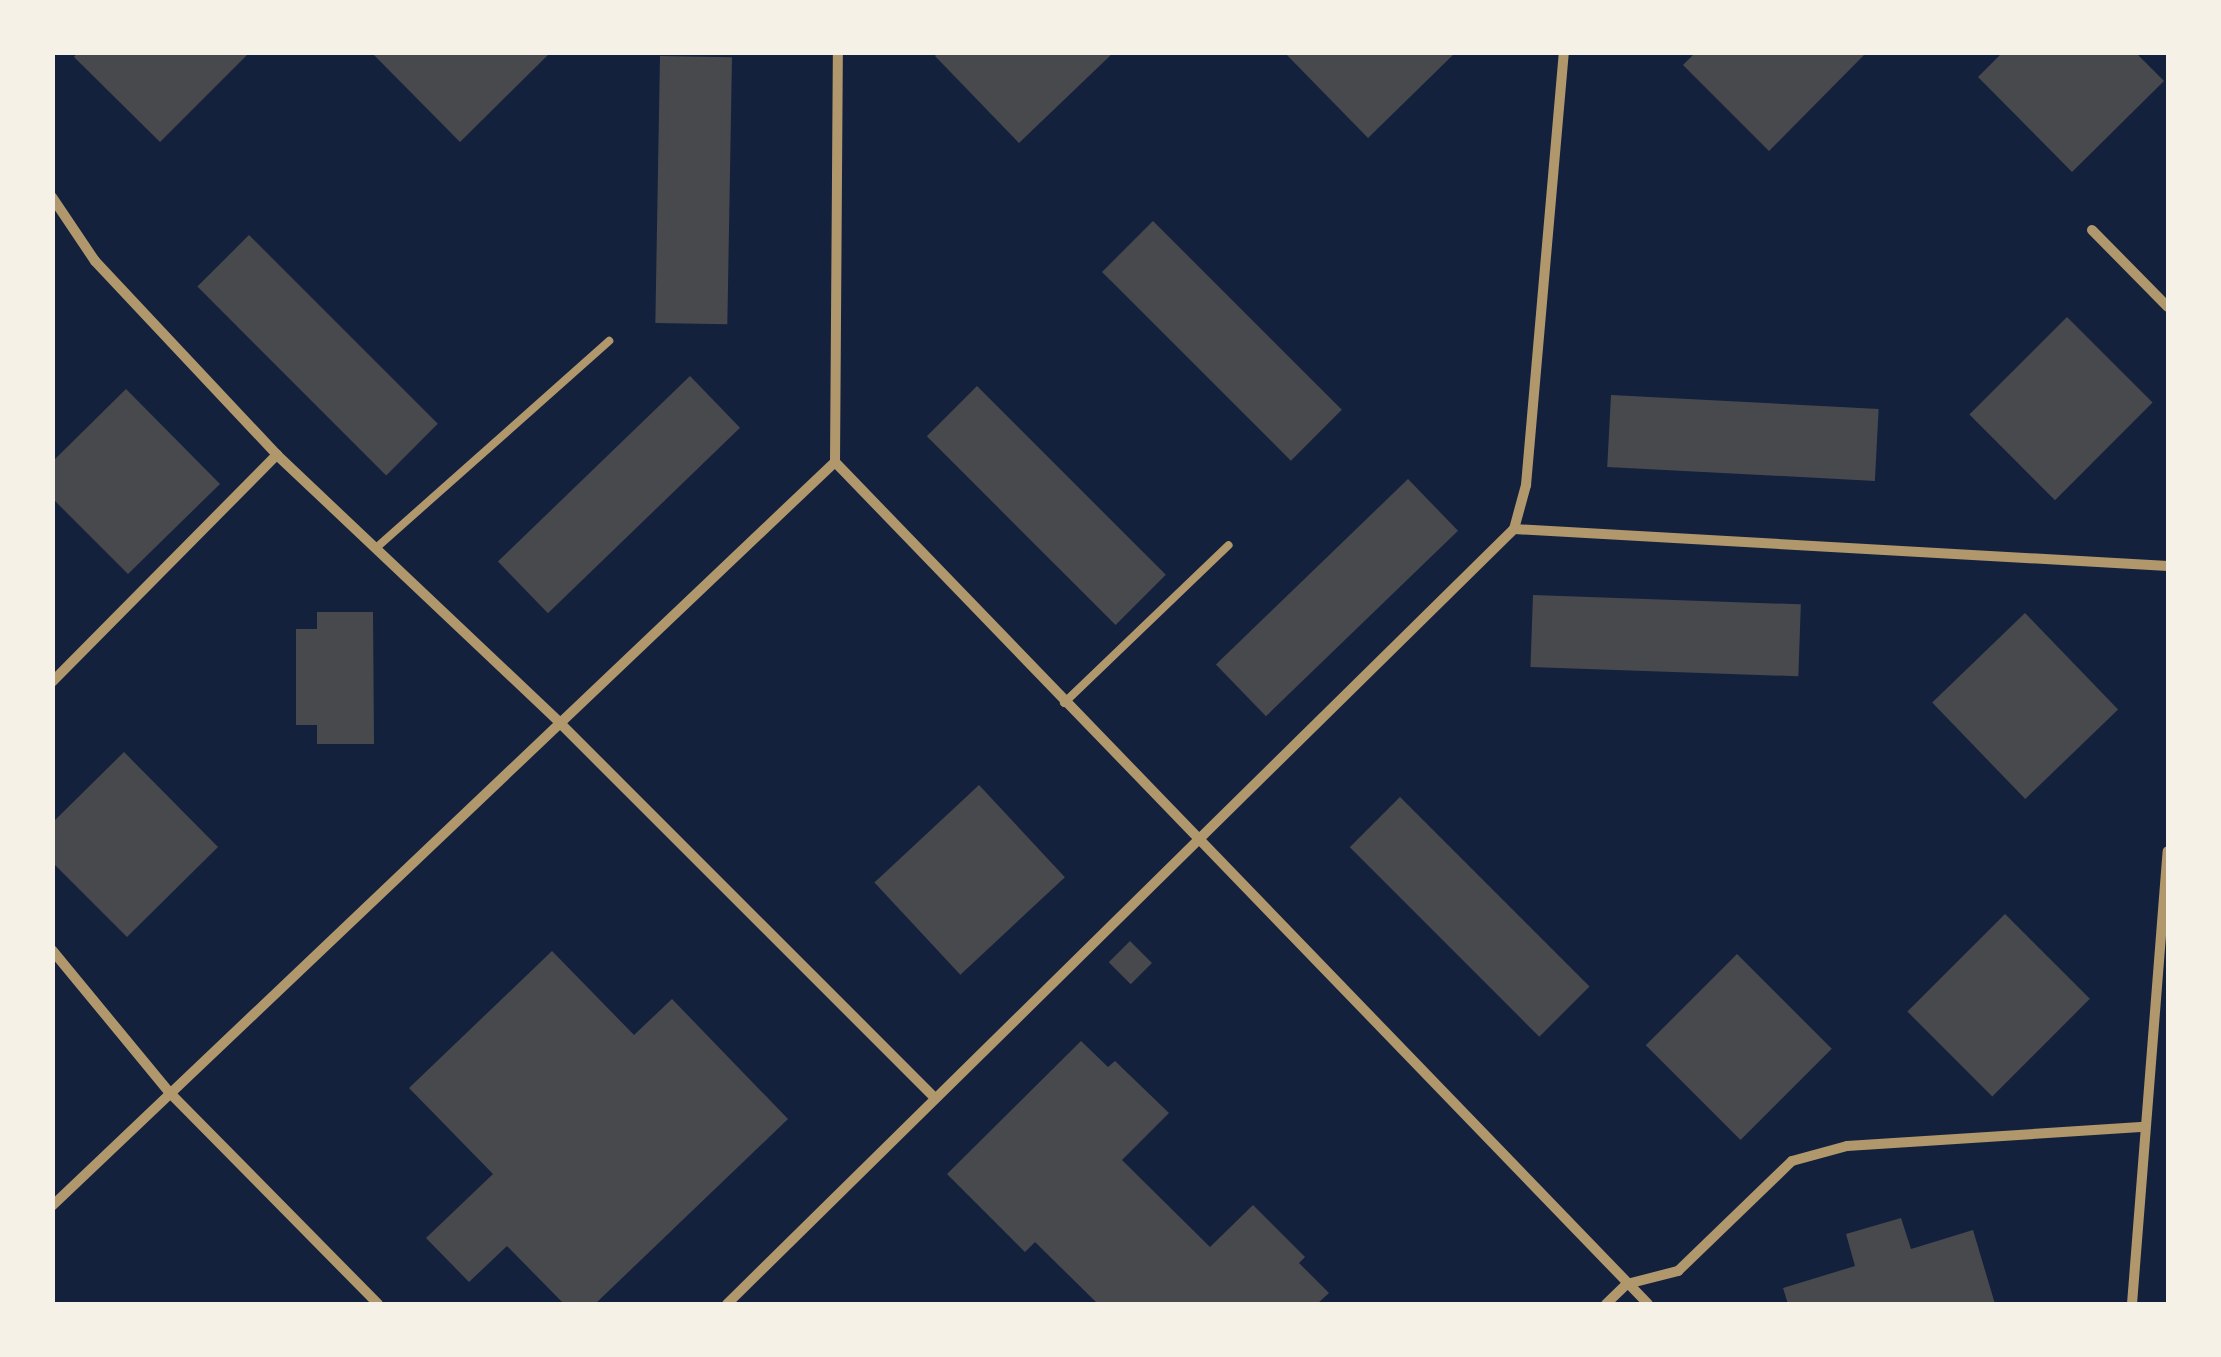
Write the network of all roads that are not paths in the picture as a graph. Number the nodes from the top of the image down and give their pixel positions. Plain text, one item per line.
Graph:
1 (838, 52) edge
2 (1564, 52) edge
3 (52, 197) edge
4 (2092, 230) dead end
5 (2168, 306) edge
6 (609, 341) dead end
7 (276, 455) junction
8 (835, 462) junction
9 (1514, 529) junction
10 (1229, 545) dead end
11 (376, 548) junction
12 (2168, 566) edge
13 (52, 682) edge
14 (1064, 703) junction
15 (559, 722) junction
16 (1195, 840) junction
17 (2168, 851) edge
18 (52, 950) edge
19 (170, 1093) junction
20 (935, 1098) junction
21 (2144, 1128) junction
22 (52, 1206) edge
23 (1628, 1284) junction
24 (378, 1304) edge
25 (727, 1304) edge
26 (1606, 1304) edge
27 (1648, 1304) edge
28 (2132, 1304) edge

1 - 8 street
2 - 9 street
3 - 7 street
4 - 5 street
6 - 11 lane
7 - 11 street
7 - 13 street
8 - 14 street
8 - 15 street
9 - 12 street
9 - 16 street
10 - 14 lane
11 - 15 street
14 - 16 street
15 - 19 street
15 - 20 street
16 - 20 street
16 - 23 street
17 - 21 street
18 - 19 street
19 - 22 street
19 - 24 street
20 - 25 street
21 - 23 street
21 - 28 street
23 - 26 street
23 - 27 street

